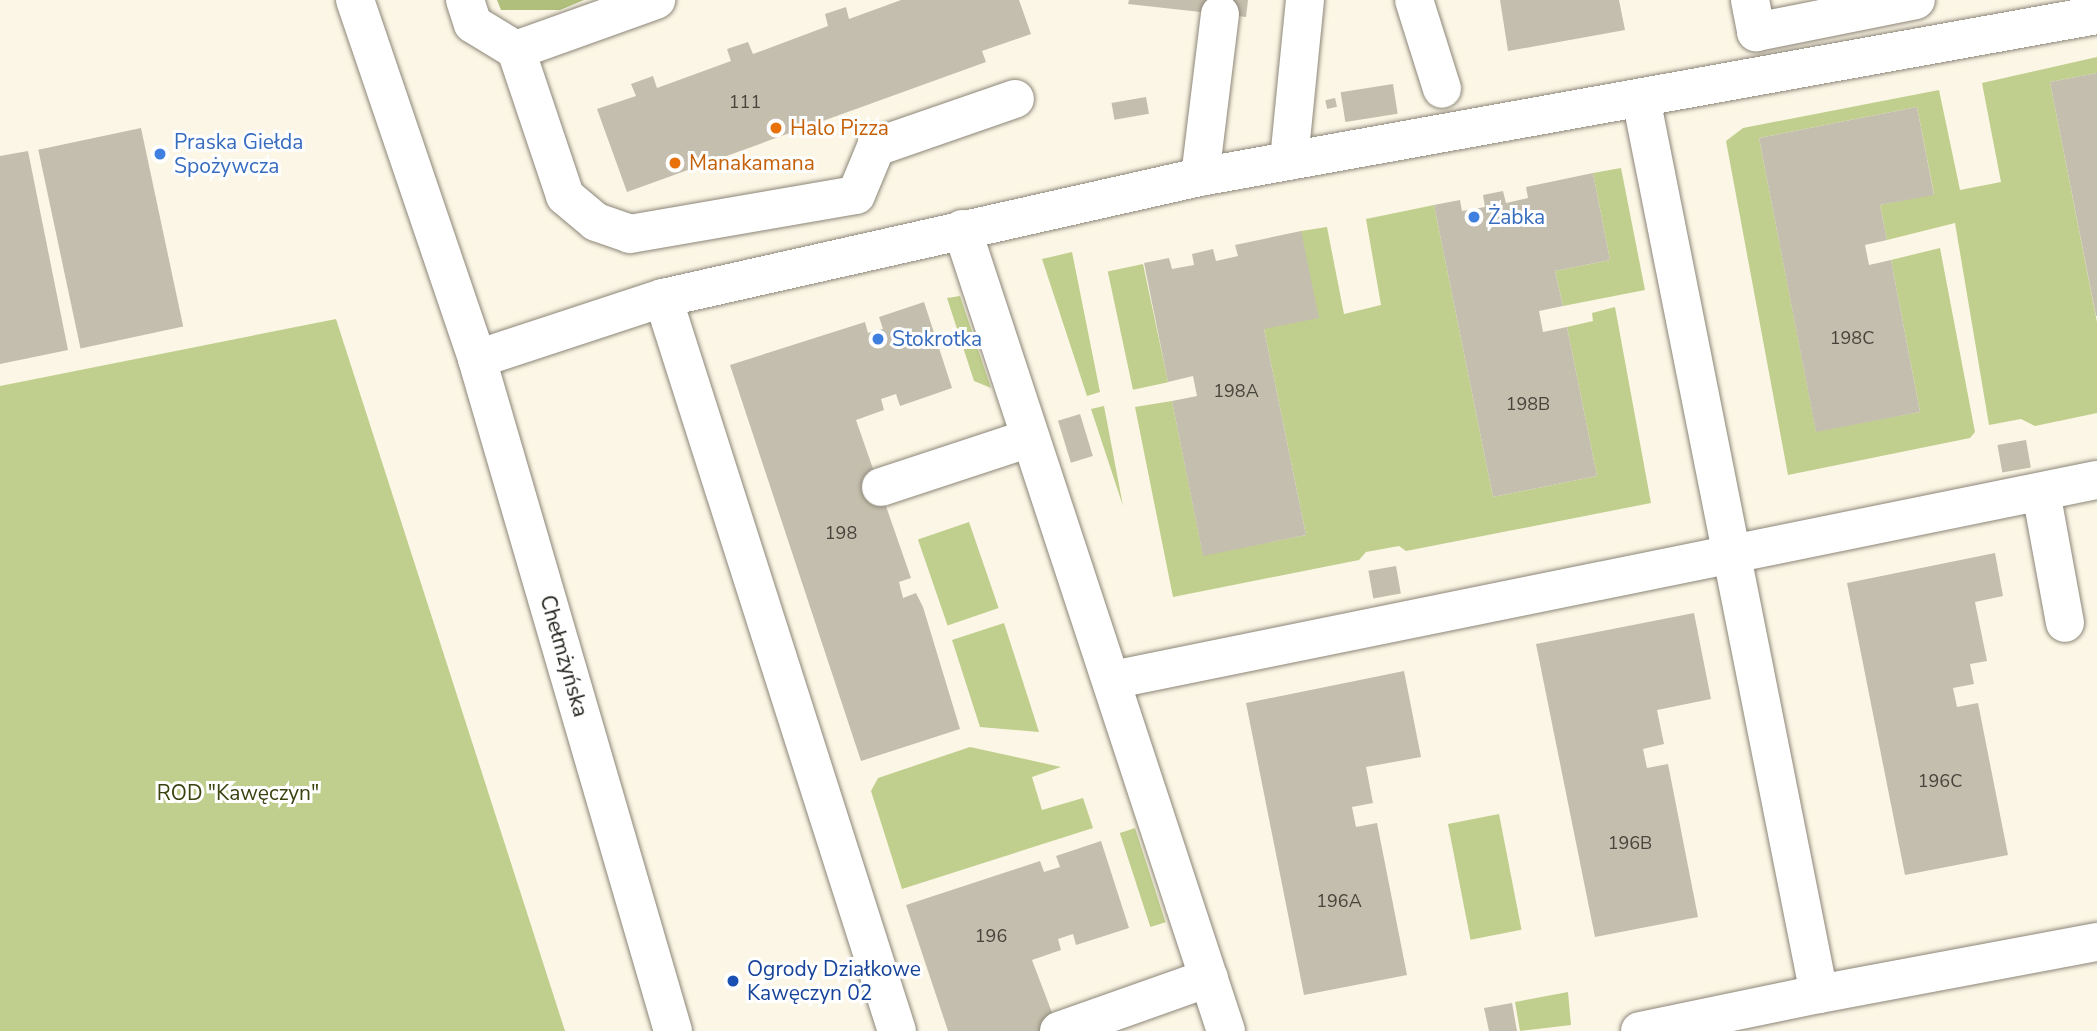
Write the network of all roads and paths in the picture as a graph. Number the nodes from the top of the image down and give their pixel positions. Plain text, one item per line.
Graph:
1 (355, 0) edge
2 (465, 0) edge
3 (656, 0) edge
4 (1305, 0) edge
5 (1414, 0) edge
6 (1750, 0) edge
7 (1916, 0) edge
8 (1220, 14) dead end
9 (2097, 15) edge
10 (516, 50) junction
11 (1442, 89) dead end
12 (1641, 98) junction
13 (1015, 99) dead end
14 (1289, 160) junction
15 (1199, 177) junction
16 (962, 229) junction
17 (663, 299) junction
18 (477, 359) junction
19 (1030, 438) junction
20 (2097, 480) edge
21 (881, 487) dead end
22 (2041, 492) junction
23 (1734, 554) junction
24 (2065, 624) dead end
25 (1112, 680) junction
26 (2097, 942) edge
27 (1209, 978) junction
28 (1819, 994) junction
29 (673, 1031) edge
30 (897, 1031) edge
31 (1059, 1031) edge
32 (1226, 1031) edge
33 (1640, 1031) edge

1 - 18 street, Chełmżyńska
2 - 10 street
3 - 10 street
4 - 14 street
5 - 11 street
6 - 7 street
8 - 15 street
9 - 12 street
10 - 13 street
12 - 14 street
12 - 23 street
14 - 15 street
15 - 16 street
16 - 17 street
16 - 19 street
17 - 18 street
17 - 30 street
18 - 29 street, Chełmżyńska
19 - 21 street
19 - 25 street
20 - 22 street
22 - 23 street
22 - 24 street
23 - 25 street
23 - 28 street
25 - 27 street
26 - 28 street
27 - 31 street
27 - 32 street
28 - 33 street

